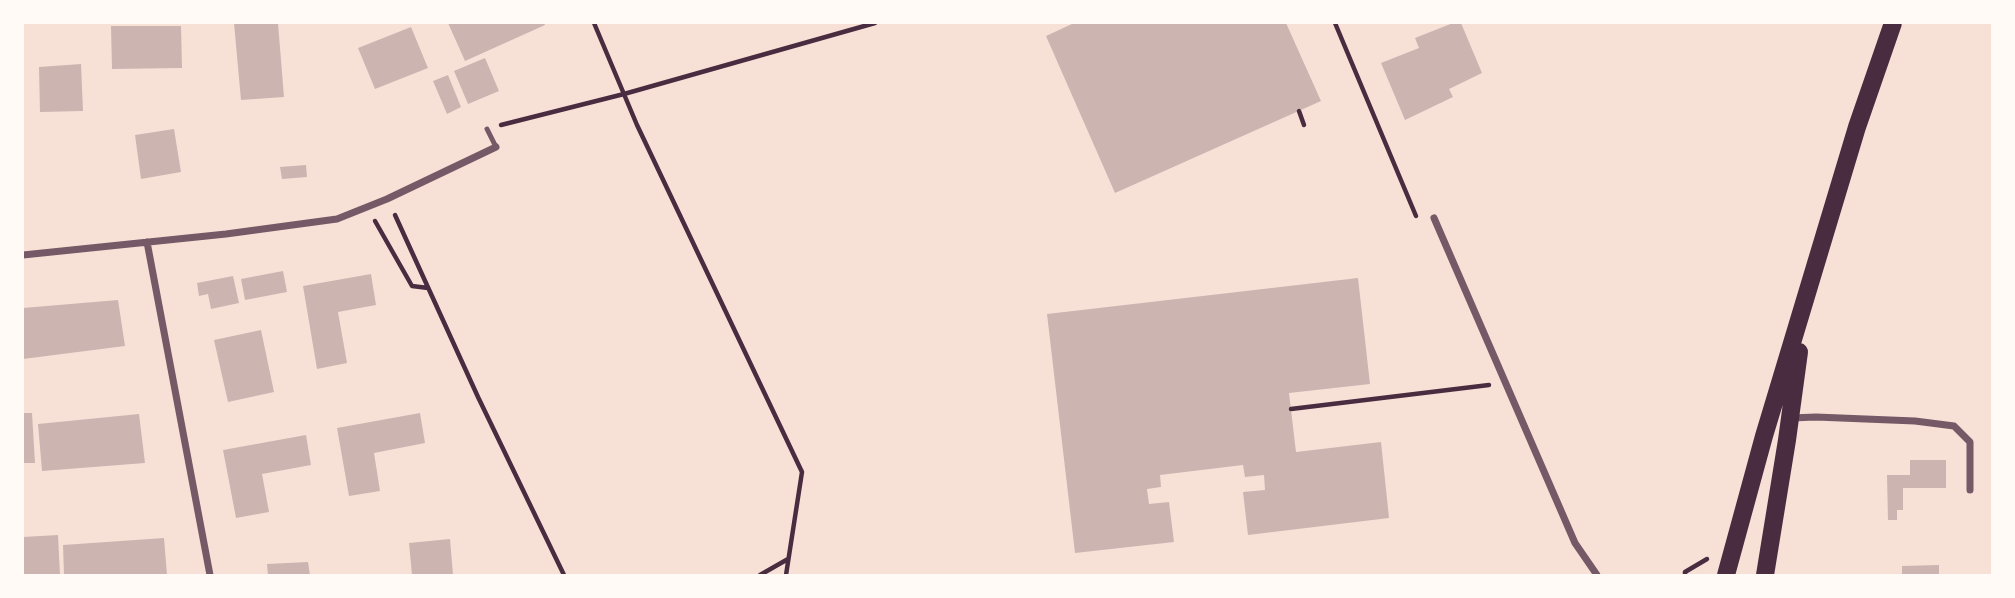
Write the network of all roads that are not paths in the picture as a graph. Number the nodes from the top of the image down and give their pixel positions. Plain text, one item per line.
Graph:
1 (1893, 23) edge
2 (487, 129) road end
3 (496, 147) joint
4 (1434, 218) dead end
5 (147, 242) junction
6 (23, 256) edge
7 (1806, 300) junction
8 (1790, 418) junction
9 (1970, 490) dead end
10 (210, 575) edge
11 (1597, 575) edge
12 (1726, 575) edge
13 (1765, 575) edge

1 - 7 main road
2 - 3 lane
3 - 5 street
4 - 11 street
5 - 6 street
5 - 10 street
7 - 8 main road
7 - 12 main road
8 - 9 street
8 - 13 main road

